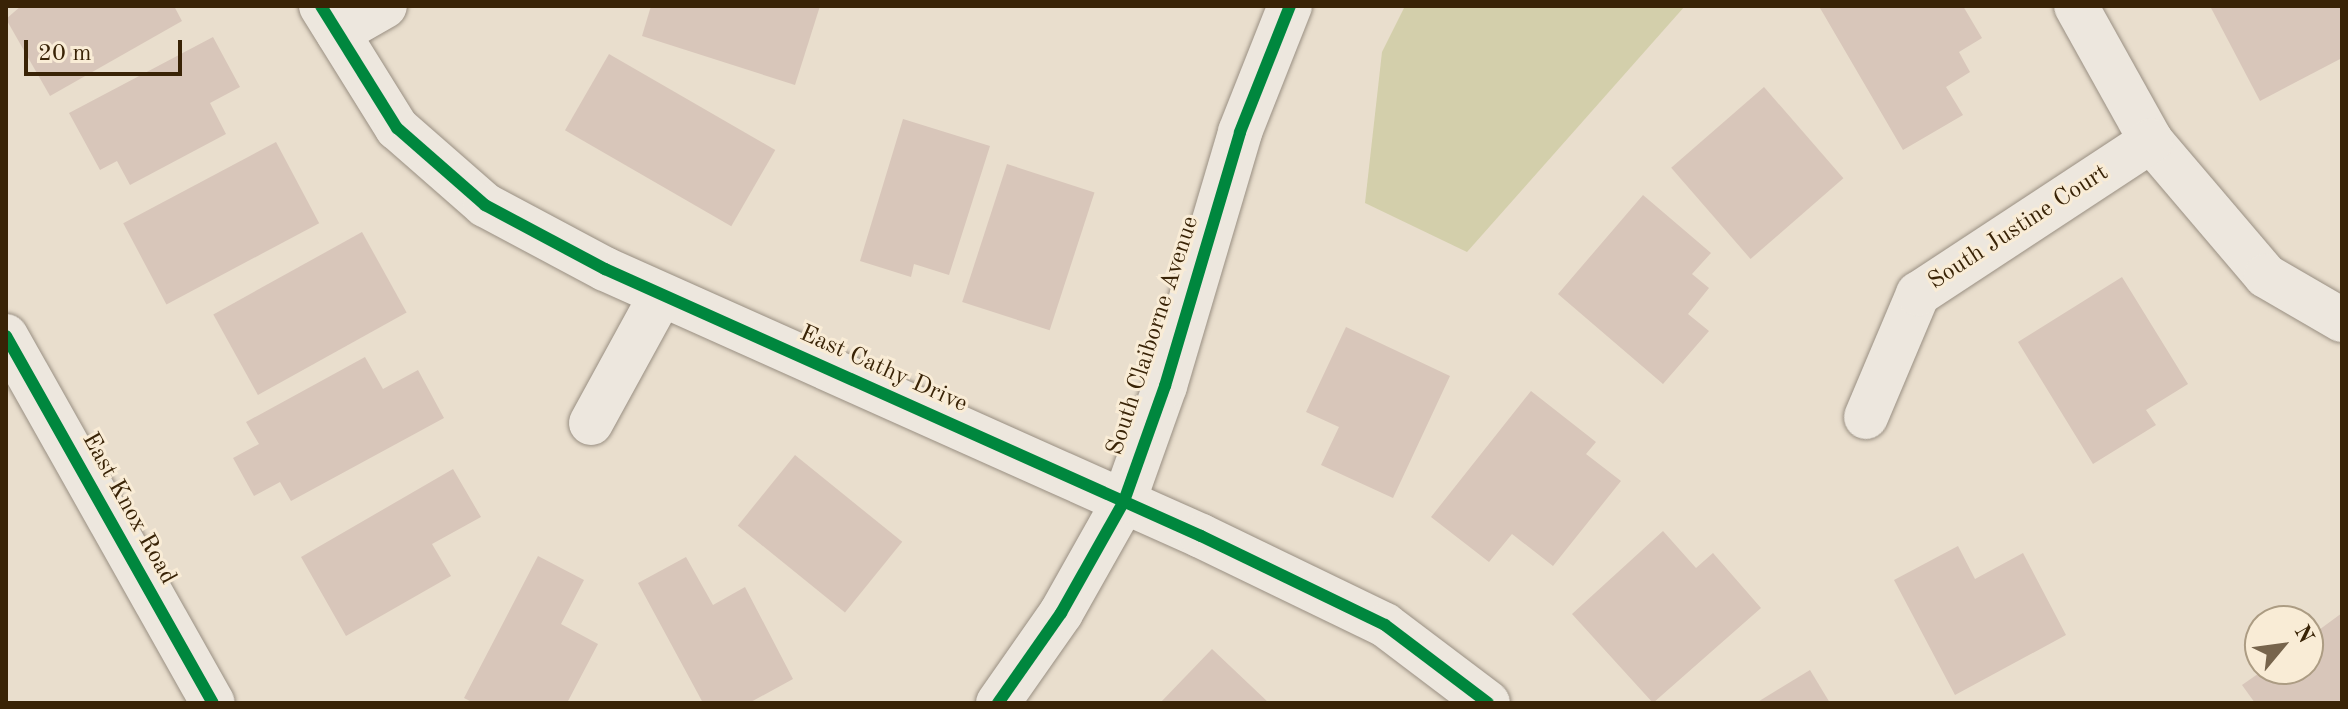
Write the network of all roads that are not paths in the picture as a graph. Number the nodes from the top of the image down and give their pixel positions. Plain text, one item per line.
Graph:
1 (385, 6) edge
2 (1290, 6) edge
3 (2076, 6) edge
4 (330, 19) edge
5 (2151, 141) junction
6 (661, 295) junction
7 (2342, 320) edge
8 (6, 336) edge
9 (1866, 417) dead end
10 (591, 423) dead end
11 (1124, 501) junction
12 (213, 703) edge
13 (998, 703) edge
14 (1488, 703) edge

1 - 4 street, East Cathy Drive
2 - 11 street, South Claiborne Avenue
3 - 5 street
4 - 6 street, East Cathy Drive
5 - 7 street
5 - 9 street, South Justine Court
6 - 10 street
6 - 11 street, East Cathy Drive
8 - 12 street, East Knox Road
11 - 13 street, South Claiborne Avenue
11 - 14 street, East Cathy Drive

